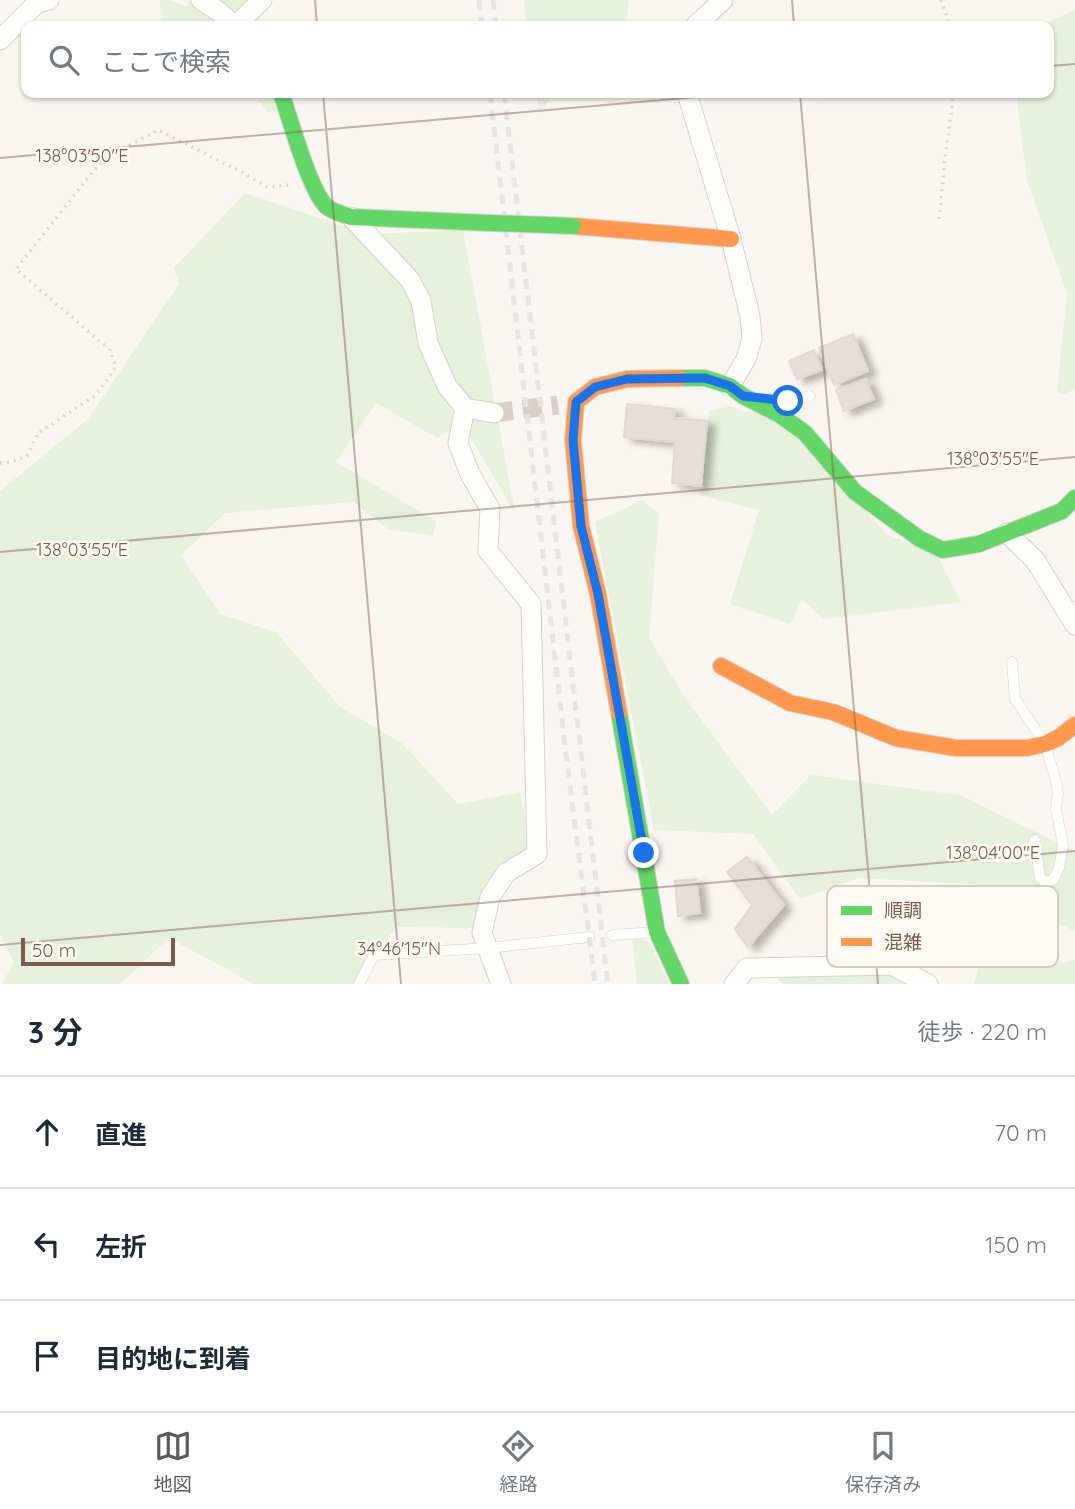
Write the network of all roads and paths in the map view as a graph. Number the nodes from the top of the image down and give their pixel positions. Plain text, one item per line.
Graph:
1 (49, 0) edge
2 (201, 0) edge
3 (262, 0) edge
4 (723, 0) edge
5 (941, 0) edge
6 (229, 21) edge
7 (240, 21) edge
8 (700, 21) edge
9 (948, 21) edge
10 (0, 40) edge
11 (283, 98) edge
12 (689, 98) edge
13 (953, 98) edge
14 (313, 183) junction
15 (351, 217) junction
16 (939, 219) dead end
17 (731, 239) junction
18 (736, 391) junction
19 (810, 396) dead end
20 (465, 408) junction
21 (494, 412) tunnel mouth
22 (0, 463) edge
23 (1075, 498) edge
24 (1007, 533) junction
25 (1075, 625) edge
26 (1012, 662) dead end
27 (722, 666) dead end
28 (1075, 725) edge
29 (1045, 744) junction
30 (982, 857) dead end
31 (657, 932) junction
32 (612, 935) dead end
33 (589, 937) dead end
34 (488, 948) junction
35 (827, 966) edge
36 (896, 967) edge
37 (359, 984) edge
38 (501, 984) edge
39 (681, 984) edge
40 (734, 984) edge
41 (928, 984) edge

1 - 10 street
2 - 6 street
3 - 7 street
4 - 8 street
5 - 9 path
11 - 14 street
12 - 17 street
13 - 16 path
14 - 15 street
14 - 22 path
15 - 17 street, bridge
15 - 20 street
17 - 18 street
18 - 19 lane
18 - 24 street
18 - 31 street
20 - 21 street
20 - 34 street
23 - 24 street
24 - 25 street
26 - 29 lane
27 - 29 street
28 - 29 street
29 - 30 lane
31 - 32 lane
31 - 39 street
33 - 34 lane
34 - 37 lane
34 - 38 street
35 - 40 street
36 - 41 street

